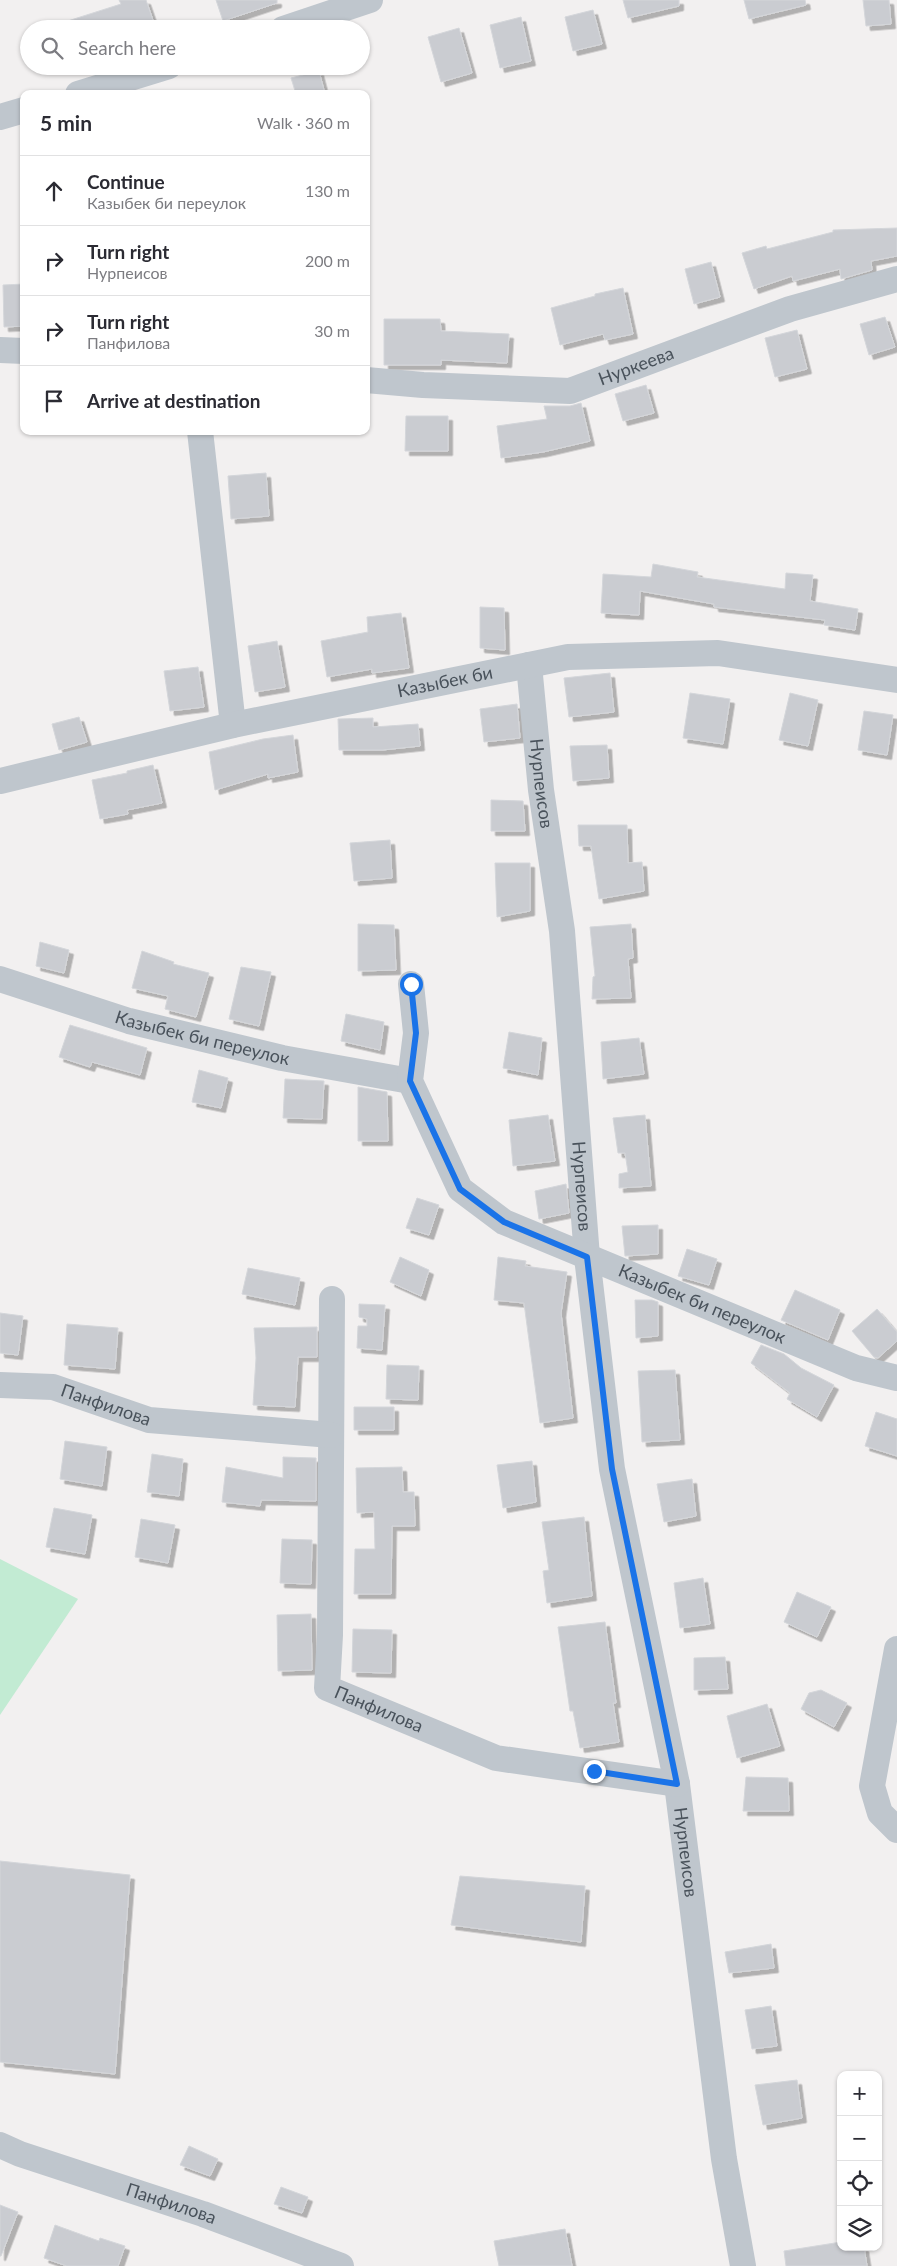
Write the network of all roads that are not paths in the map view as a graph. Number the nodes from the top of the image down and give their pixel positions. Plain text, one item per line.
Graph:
1 (370, 0) edge
2 (311, 20) edge
3 (140, 75) edge
4 (91, 90) edge
5 (20, 111) edge
6 (0, 117) edge
7 (897, 279) edge
8 (0, 350) edge
9 (20, 352) edge
10 (370, 380) edge
11 (200, 435) edge
12 (529, 665) junction
13 (897, 680) edge
14 (233, 725) junction
15 (0, 781) edge
16 (0, 979) edge
17 (411, 984) dead end
18 (410, 1081) junction
19 (587, 1257) junction
20 (332, 1299) dead end
21 (897, 1378) edge
22 (0, 1385) edge
23 (331, 1434) junction
24 (897, 1649) edge
25 (677, 1784) junction
26 (897, 1830) edge
27 (0, 2145) edge
28 (341, 2266) edge
29 (743, 2266) edge

1 - 2 street
3 - 4 street
5 - 6 street
7 - 10 street, Нуркеева
8 - 9 street
11 - 14 street
12 - 13 street, Казыбек би
12 - 14 street, Казыбек би
12 - 19 street, Нурпеисов
14 - 15 street, Казыбек би
16 - 18 street, Казыбек би переулок
17 - 18 street
18 - 19 street, Казыбек би переулок
19 - 21 street, Казыбек би переулок
19 - 25 street, Нурпеисов
20 - 23 street, Панфилова
22 - 23 street, Панфилова
23 - 25 street, Панфилова
24 - 26 street
25 - 29 street, Нурпеисов
27 - 28 street, Панфилова

